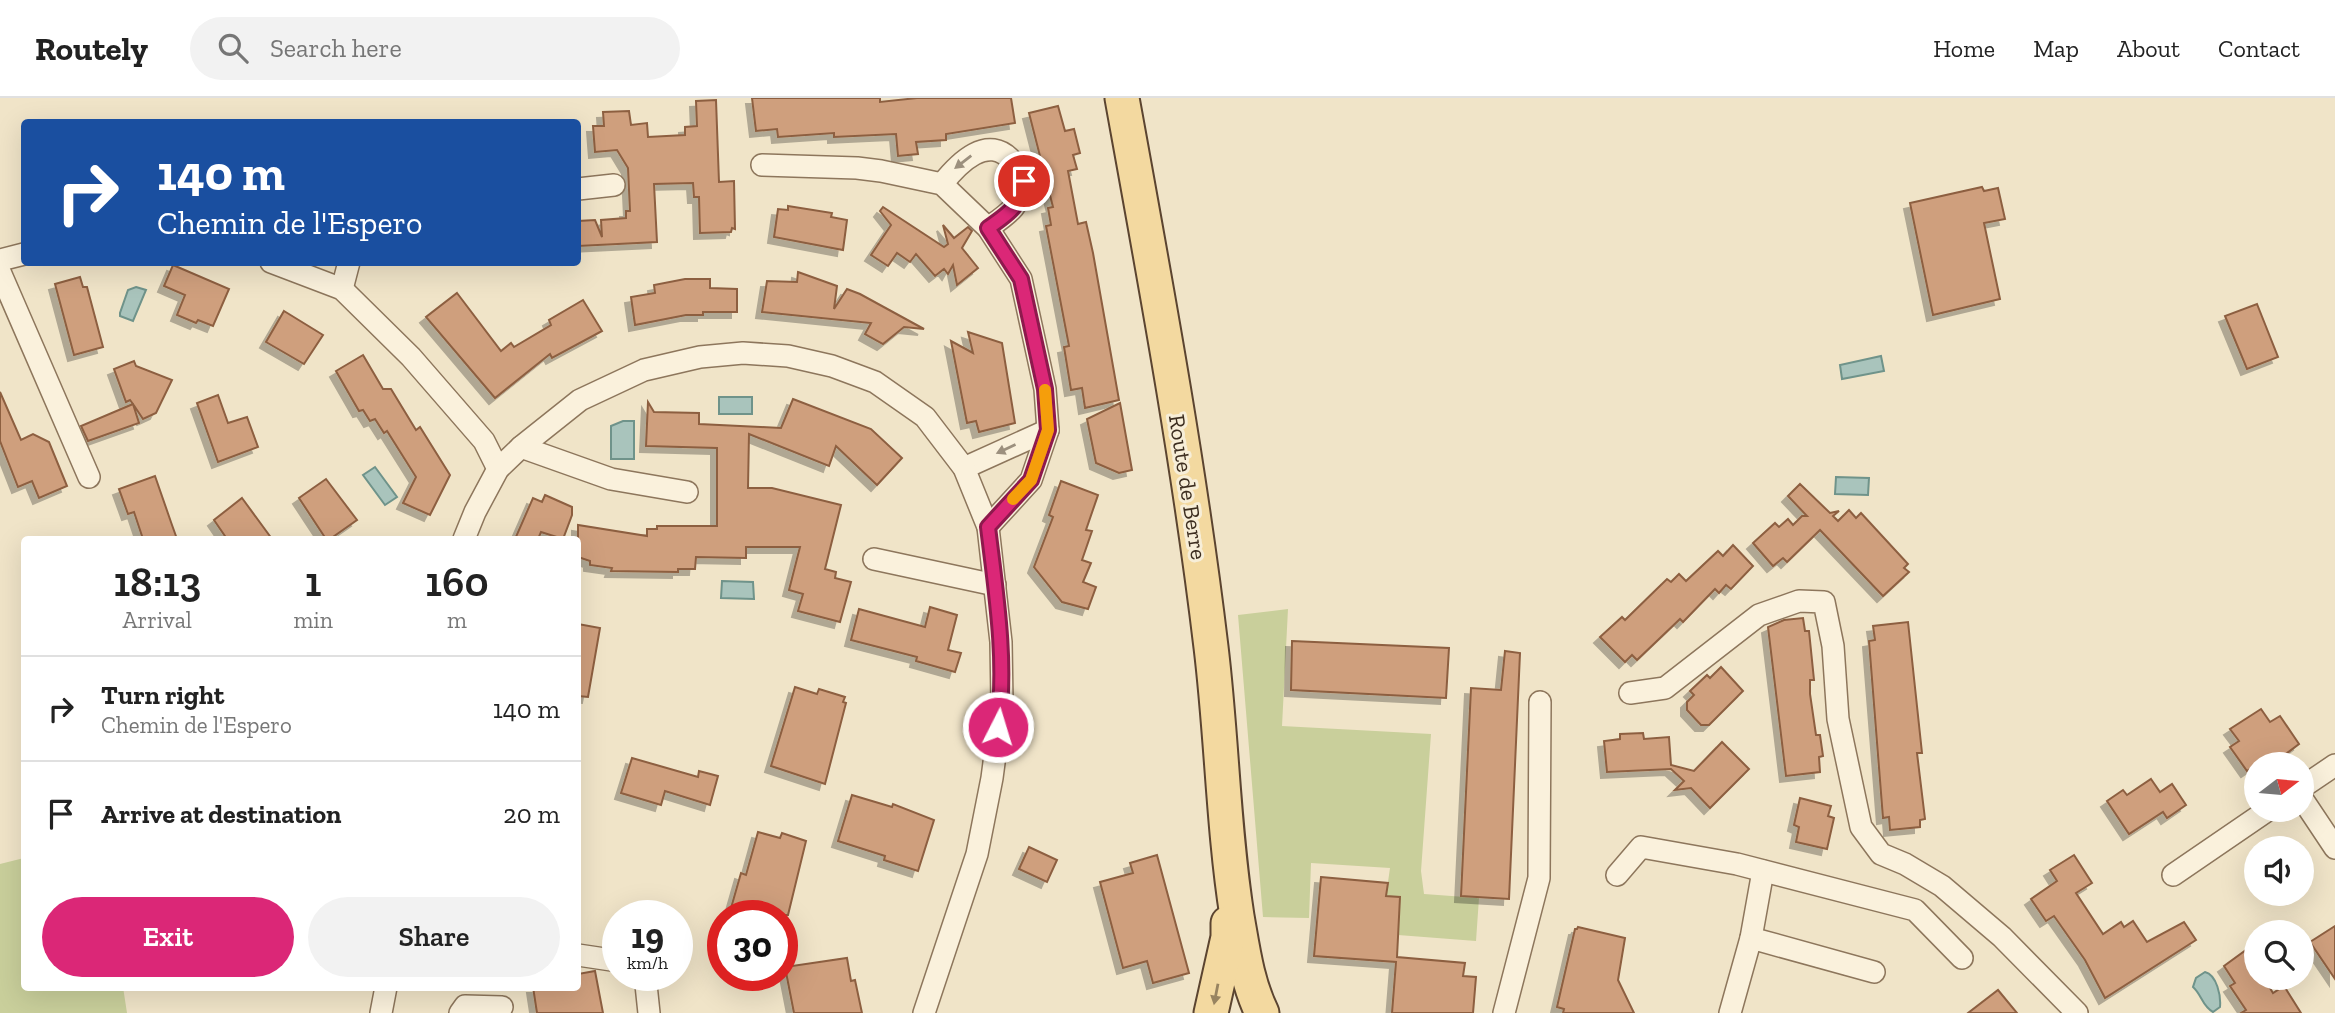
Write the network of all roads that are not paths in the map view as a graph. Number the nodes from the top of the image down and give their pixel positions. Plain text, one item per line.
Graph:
1 (1122, 98) edge
2 (762, 165) dead end
3 (942, 184) junction
4 (614, 186) dead end
5 (581, 189) edge
6 (988, 228) junction
7 (21, 255) edge
8 (0, 260) edge
9 (282, 266) edge
10 (348, 266) edge
11 (0, 272) edge
12 (342, 289) junction
13 (1048, 430) junction
14 (521, 447) junction
15 (964, 468) junction
16 (498, 469) junction
17 (89, 477) dead end
18 (687, 492) dead end
19 (988, 527) junction
20 (465, 536) edge
21 (874, 559) dead end
22 (995, 585) junction
23 (1630, 692) dead end
24 (1541, 702) dead end
25 (2335, 765) edge
26 (2314, 779) edge
27 (2314, 816) edge
28 (2250, 822) edge
29 (2335, 848) edge
30 (1763, 871) junction
31 (1617, 875) dead end
32 (2173, 875) dead end
33 (1231, 878) junction
34 (1751, 938) junction
35 (581, 956) edge
36 (1962, 958) dead end
37 (602, 959) edge
38 (1874, 972) dead end
39 (385, 991) edge
40 (647, 991) edge
41 (501, 1002) edge
42 (381, 1013) edge
43 (460, 1013) edge
44 (649, 1013) edge
45 (924, 1013) edge
46 (1211, 1013) edge
47 (1262, 1013) edge
48 (1504, 1013) edge
49 (1730, 1013) edge
50 (2077, 1013) edge

1 - 33 main road, Route de Berre
2 - 3 street
3 - 6 street
6 -> 3 street
4 - 5 street
6 - 13 street
7 - 8 street
9 - 12 street
10 - 12 street
11 - 17 street
12 - 16 street
13 -> 15 street
13 - 19 street
14 - 15 street
14 - 16 street
14 - 18 street
15 - 19 street
16 - 20 street
19 - 22 street
21 - 22 street
22 - 45 street
23 - 50 street
24 - 48 street
25 - 26 street
27 - 29 street
28 - 32 street
30 - 31 street
30 - 34 street
30 - 36 street
33 -> 46 main road, Route de Berre
33 - 47 main road, Route de Berre
34 - 38 street
34 - 49 street
35 - 37 street
39 - 42 street
40 - 44 street
41 - 43 street

